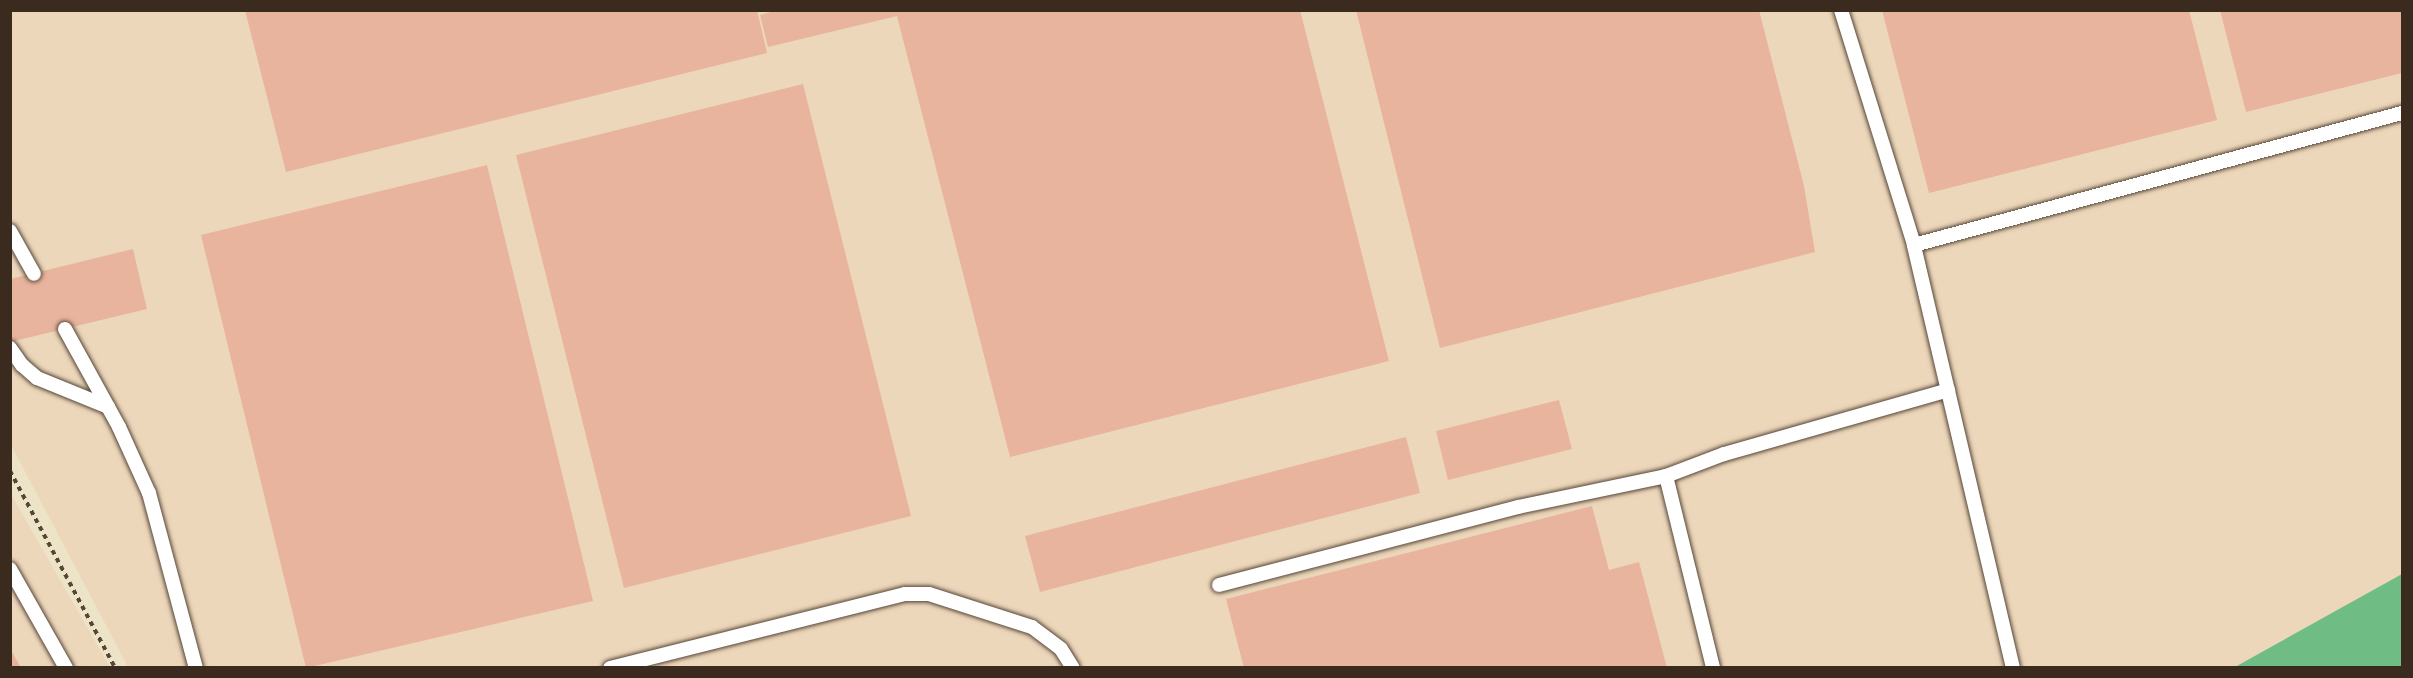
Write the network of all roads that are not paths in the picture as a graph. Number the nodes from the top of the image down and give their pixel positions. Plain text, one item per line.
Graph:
1 (1841, 10) edge
2 (2403, 113) edge
3 (10, 231) edge
4 (1914, 245) junction
5 (34, 273) dead end
6 (65, 329) dead end
7 (10, 348) edge
8 (1948, 390) junction
9 (108, 407) junction
10 (1666, 476) junction
11 (10, 569) edge
12 (1219, 585) dead end
13 (66, 668) edge
14 (196, 668) edge
15 (610, 668) edge
16 (1073, 668) edge
17 (1713, 668) edge
18 (2013, 668) edge

1 - 4 lane
2 - 4 lane
3 - 5 lane
4 - 8 lane
6 - 9 lane
7 - 9 lane
8 - 10 lane
8 - 18 lane
9 - 14 lane
10 - 12 lane
10 - 17 lane
11 - 13 lane
15 - 16 lane

